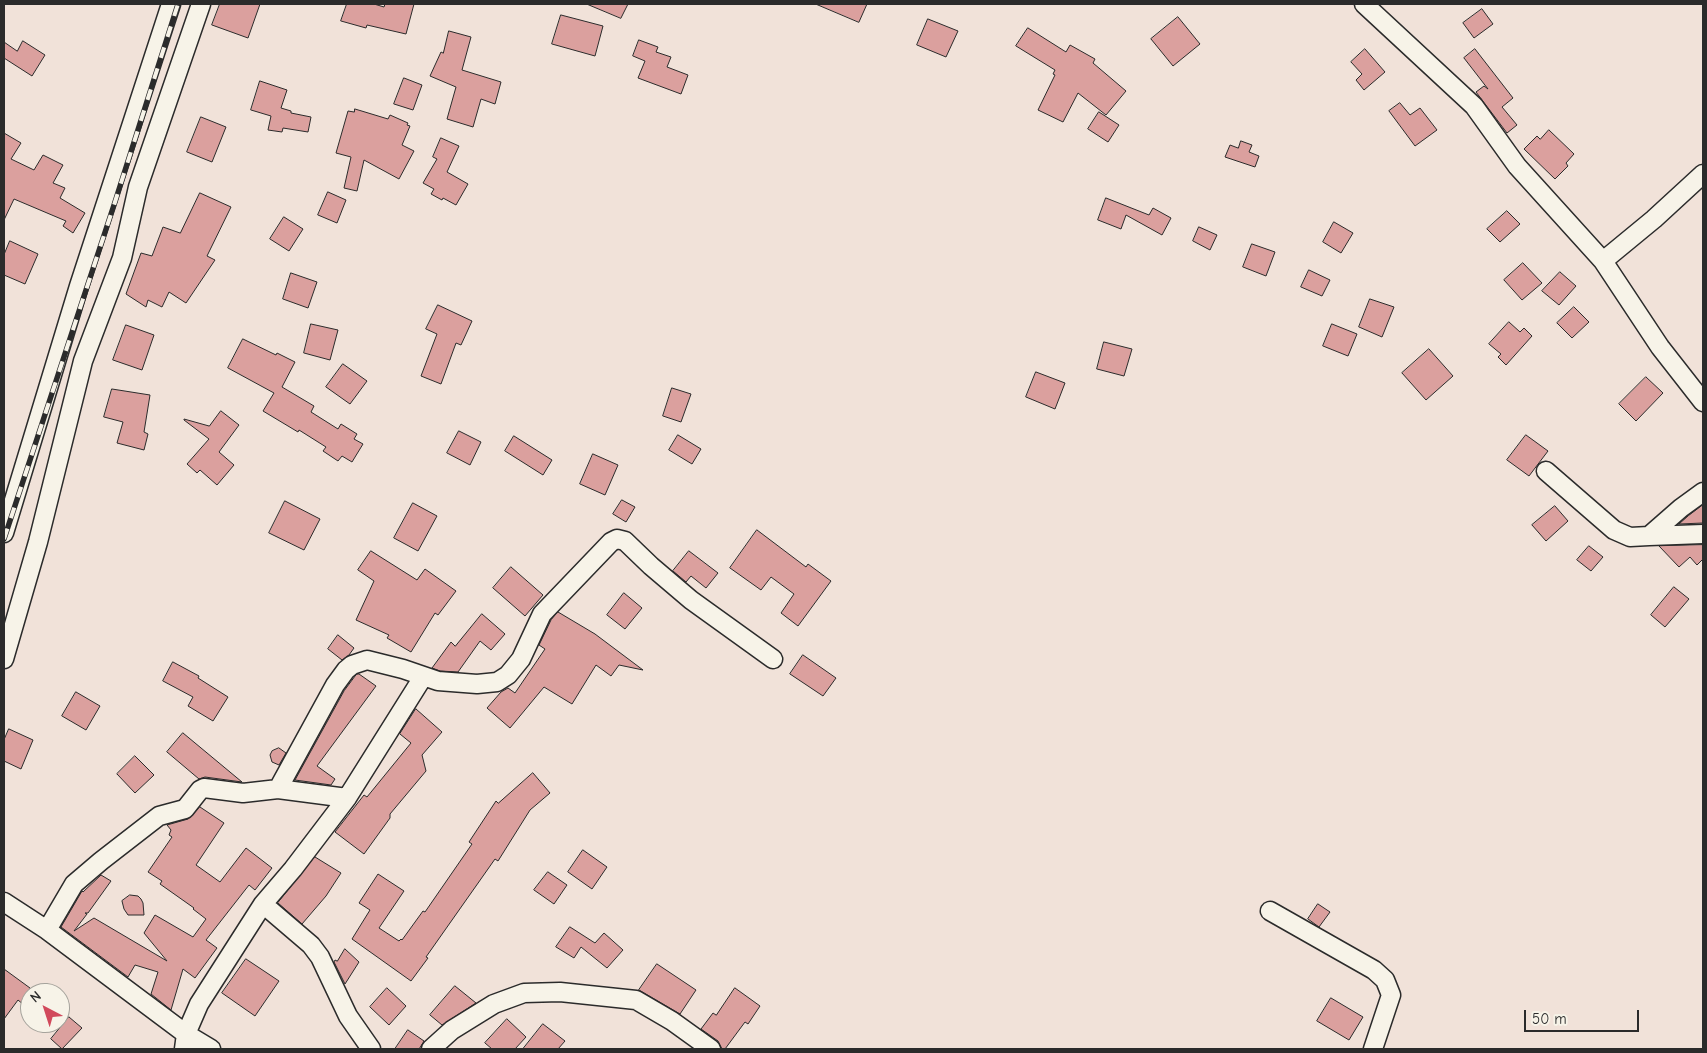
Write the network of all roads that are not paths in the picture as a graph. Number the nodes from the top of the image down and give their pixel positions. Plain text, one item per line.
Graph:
1 (171, 4) edge
2 (201, 4) edge
3 (1364, 4) edge
4 (1703, 174) edge
5 (1603, 261) junction
6 (1703, 402) edge
7 (1546, 471) dead end
8 (1703, 492) edge
9 (4, 533) edge
10 (1703, 534) edge
11 (1649, 536) junction
12 (4, 659) edge
13 (773, 659) dead end
14 (423, 677) junction
15 (278, 789) junction
16 (347, 798) junction
17 (4, 902) edge
18 (263, 904) junction
19 (1270, 911) dead end
20 (47, 930) junction
21 (185, 1042) edge
22 (210, 1049) edge
23 (372, 1049) edge
24 (431, 1049) edge
25 (711, 1049) edge
26 (1373, 1049) edge

1 - 9 street
2 - 12 street
3 - 5 street
4 - 5 street
5 - 6 street
7 - 11 street
8 - 11 street
10 - 11 street
13 - 14 street
14 - 15 street
14 - 16 street
15 - 16 street
15 - 20 street
16 - 18 street
17 - 20 street
18 - 21 street
18 - 23 street
19 - 26 street
20 - 21 street
21 - 22 street
24 - 25 street

